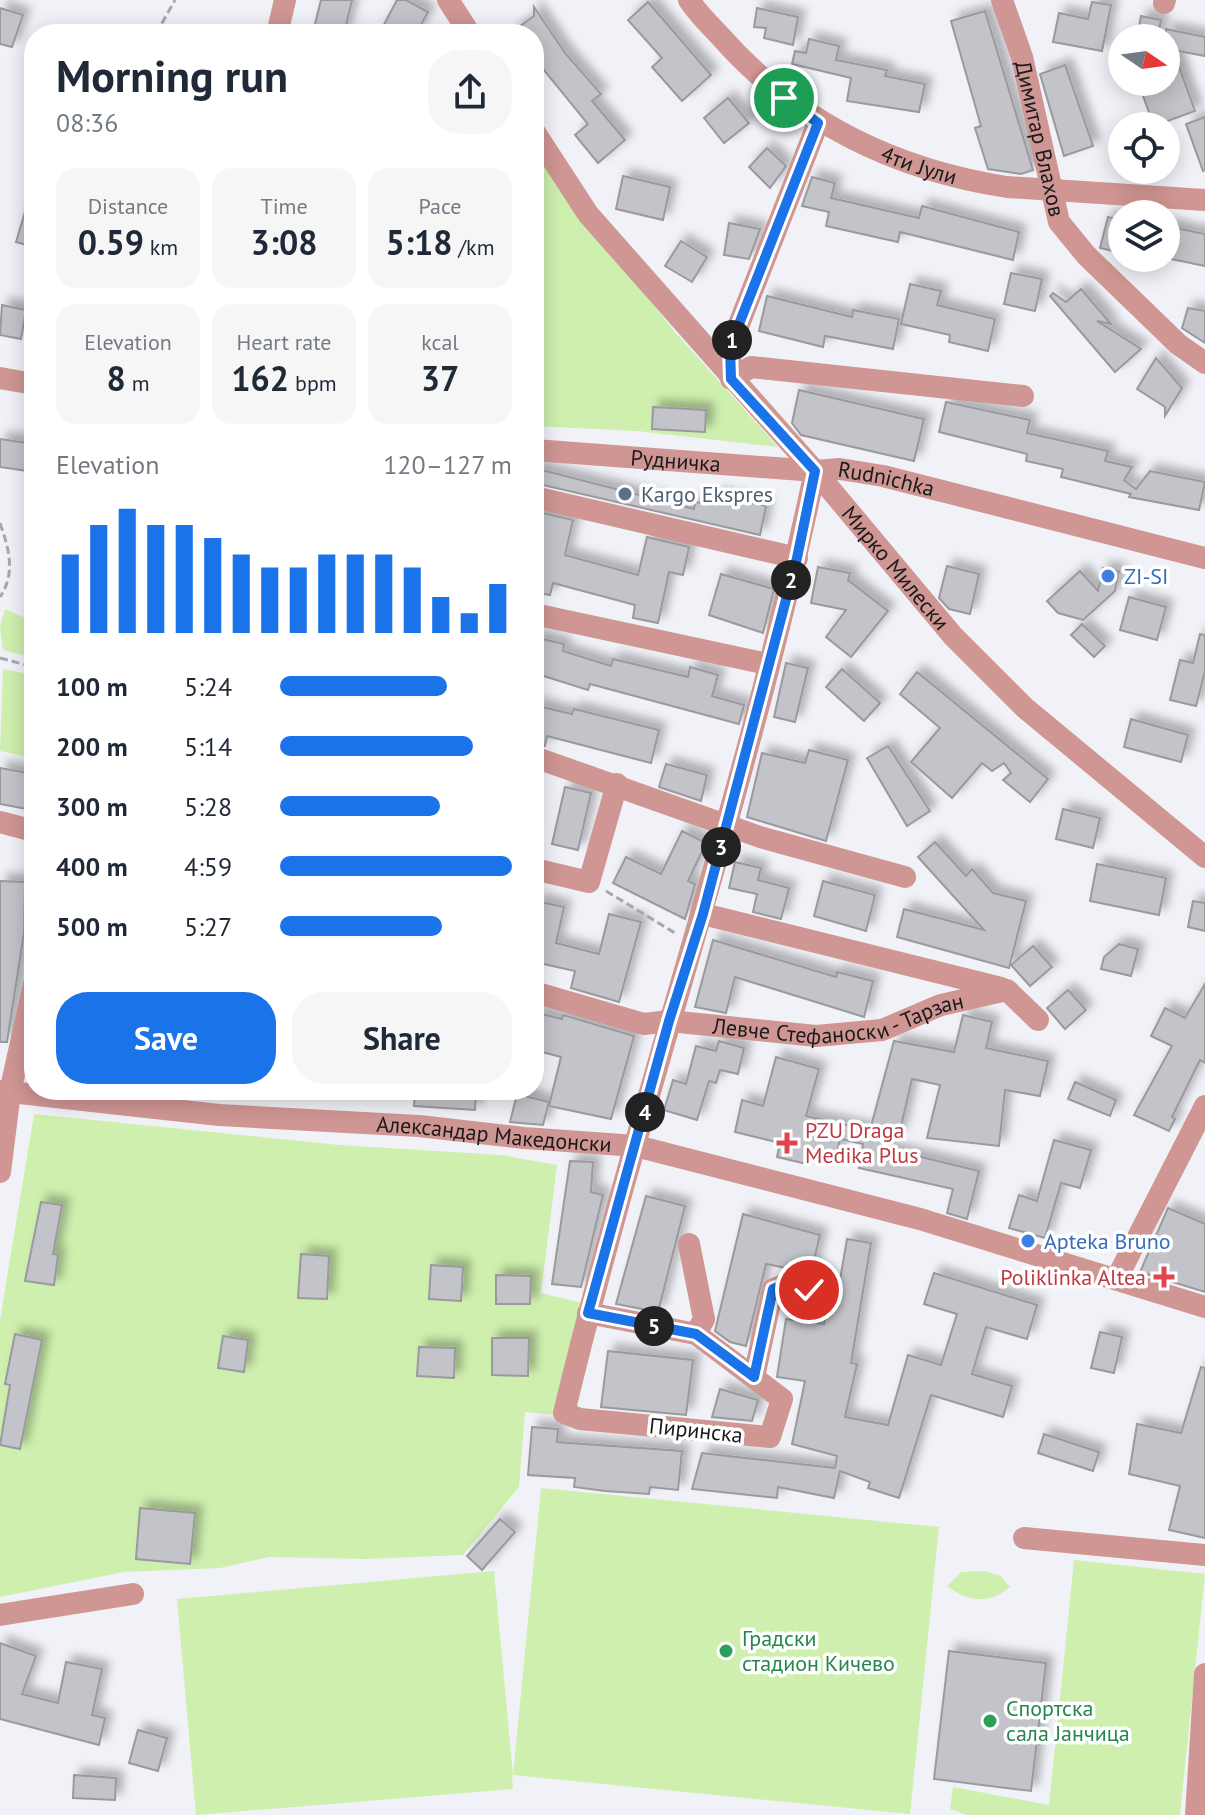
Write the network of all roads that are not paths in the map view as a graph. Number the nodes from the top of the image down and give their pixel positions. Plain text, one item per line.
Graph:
1 (285, 0) edge
2 (448, 0) edge
3 (689, 0) edge
4 (1002, 0) edge
5 (279, 24) edge
6 (464, 24) edge
7 (818, 123) junction
8 (544, 146) edge
9 (1051, 190) junction
10 (1205, 200) edge
11 (1205, 363) edge
12 (0, 378) edge
13 (731, 379) junction
14 (24, 382) edge
15 (1023, 396) dead end
16 (544, 451) edge
17 (815, 471) junction
18 (544, 499) edge
19 (797, 558) junction
20 (1205, 558) edge
21 (1205, 573) edge
22 (544, 616) edge
23 (768, 664) junction
24 (544, 760) edge
25 (617, 784) junction
26 (0, 822) edge
27 (726, 825) junction
28 (24, 828) edge
29 (1205, 857) edge
30 (544, 871) edge
31 (905, 877) dead end
32 (703, 914) junction
33 (1007, 990) junction
34 (544, 995) edge
35 (1038, 1020) dead end
36 (24, 1021) edge
37 (669, 1021) junction
38 (5, 1092) edge
39 (79, 1100) edge
40 (1205, 1106) edge
41 (636, 1146) junction
42 (0, 1172) edge
43 (689, 1244) dead end
44 (1117, 1278) junction
45 (809, 1290) dead end
46 (1205, 1307) edge
47 (588, 1313) junction
48 (696, 1334) junction
49 (754, 1377) junction
50 (1024, 1538) dead end
51 (1205, 1555) edge
52 (133, 1594) dead end
53 (0, 1615) edge
54 (1205, 1674) edge
55 (1196, 1815) edge

1 - 5 street
2 - 6 street
3 - 7 street, 4ти Јули
4 - 9 street, Димитар Влахов
7 - 9 street, 4ти Јули
7 - 13 street
8 - 13 street, Мирко Милески
9 - 10 street, 4ти Јули
9 - 11 street, Димитар Влахов
12 - 14 street
13 - 15 street
13 - 17 street, Мирко Милески
16 - 17 street, Рудничка
17 - 19 street, Пиринска
17 - 20 street, Rudnichka
17 - 21 street, Rudnichka
17 - 29 street, Мирко Милески
18 - 19 street
19 - 23 street, Пиринска
22 - 23 street
23 - 27 street, Пиринска
24 - 25 street
25 - 27 street
25 - 30 street
26 - 28 street
27 - 31 street
27 - 32 street, Пиринска
32 - 33 street
32 - 37 street, Пиринска
33 - 35 street
33 - 37 street, Левче Стефаноски - Тарзан
34 - 37 street, Левче Стефаноски - Тарзан
36 - 38 street
37 - 41 street, Пиринска
38 - 42 street
39 - 41 street, Александар Македонски
40 - 44 street
41 - 44 street, Александар Македонски
41 - 47 street, Пиринска
43 - 48 street
44 - 46 street, Александар Македонски
45 - 49 street
47 - 48 street, Пиринска
47 - 49 street, Пиринска
48 - 49 street, Пиринска
50 - 51 street
52 - 53 street
54 - 55 street

